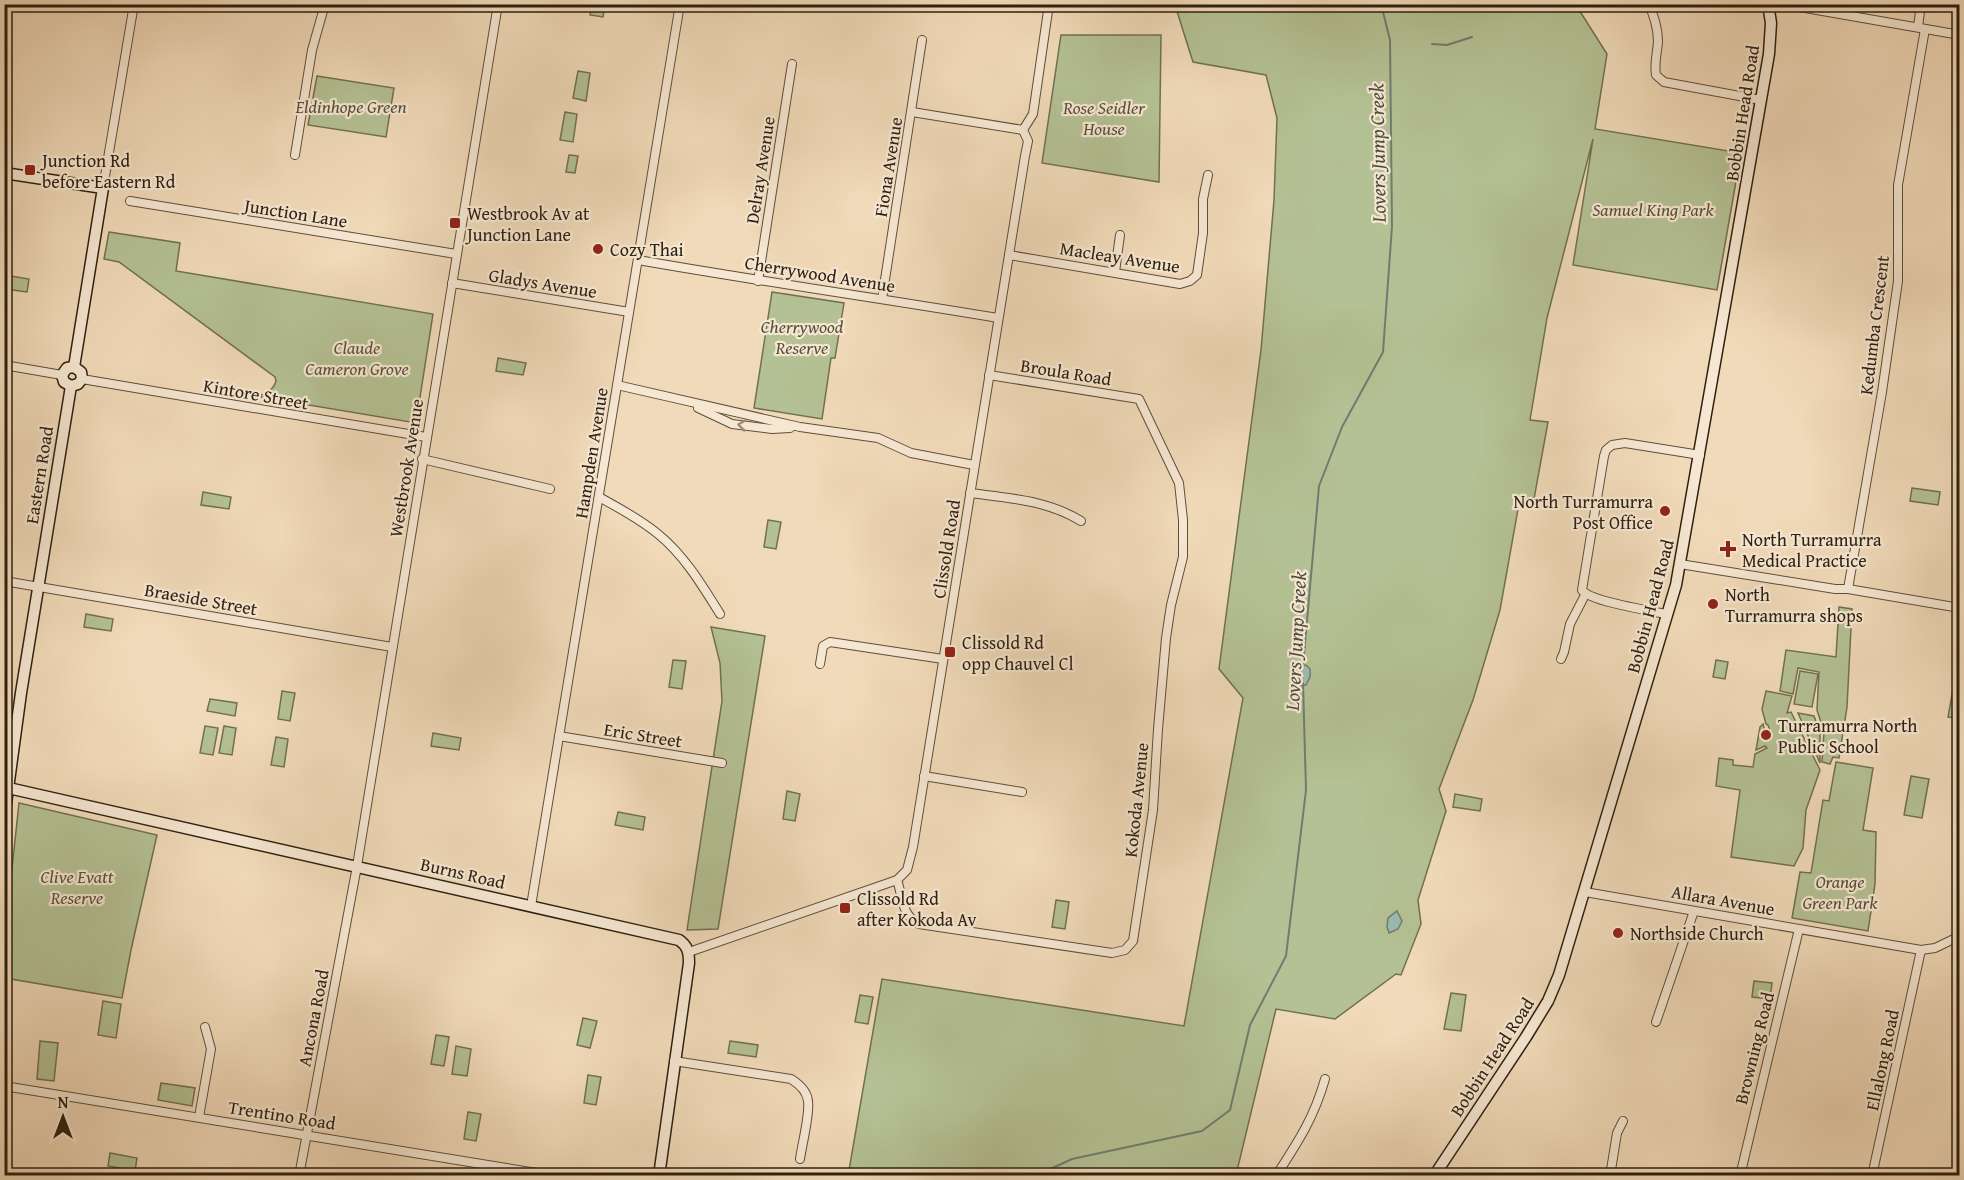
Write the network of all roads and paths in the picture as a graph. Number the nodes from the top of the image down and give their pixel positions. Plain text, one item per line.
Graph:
1 (134, 4) edge
2 (325, 4) edge
3 (498, 4) edge
4 (680, 4) edge
5 (1049, 4) edge
6 (1649, 4) edge
7 (1921, 4) edge
8 (1768, 6) edge
9 (1922, 28) junction
10 (1959, 35) edge
11 (922, 40) dead end
12 (792, 64) dead end
13 (1761, 100) junction
14 (912, 112) junction
15 (1023, 130) junction
16 (295, 154) dead end
17 (4, 173) edge
18 (1208, 175) dead end
19 (104, 188) junction
20 (130, 201) dead end
21 (1120, 235) dead end
22 (456, 254) junction
23 (1009, 255) junction
24 (638, 260) junction
25 (1115, 272) junction
26 (758, 281) junction
27 (452, 283) junction
28 (882, 298) junction
29 (629, 312) junction
30 (998, 318) junction
31 (4, 365) edge
32 (74, 367) junction
33 (62, 375) junction
34 (988, 375) junction
35 (82, 379) junction
36 (617, 385) junction
37 (71, 386) junction
38 (1138, 399) joint
39 (426, 437) junction
40 (1700, 455) junction
41 (422, 459) junction
42 (974, 465) junction
43 (550, 489) dead end
44 (970, 493) junction
45 (599, 497) junction
46 (1081, 521) dead end
47 (1680, 564) junction
48 (4, 581) edge
49 (38, 586) junction
50 (1848, 589) junction
51 (1585, 595) junction
52 (1959, 608) edge
53 (720, 614) dead end
54 (1666, 614) junction
55 (392, 647) junction
56 (943, 659) junction
57 (1561, 659) dead end
58 (820, 664) dead end
59 (559, 736) junction
60 (722, 763) dead end
61 (924, 776) junction
62 (6, 787) edge
63 (1022, 792) dead end
64 (4, 818) edge
65 (357, 866) junction
66 (897, 880) junction
67 (1585, 892) junction
68 (531, 906) junction
69 (1694, 911) junction
70 (1799, 929) junction
71 (1959, 936) edge
72 (1921, 950) junction
73 (689, 952) junction
74 (1656, 1022) dead end
75 (205, 1027) dead end
76 (674, 1061) junction
77 (1325, 1079) dead end
78 (4, 1086) edge
79 (199, 1117) junction
80 (1623, 1121) dead end
81 (307, 1134) junction
82 (800, 1160) dead end
83 (299, 1176) edge
84 (555, 1176) edge
85 (659, 1176) edge
86 (1276, 1176) edge
87 (1434, 1176) edge
88 (1610, 1176) edge
89 (1740, 1176) edge
90 (1872, 1176) edge

1 - 19 street
2 - 16 street
3 - 22 street, Westbrook Avenue
4 - 24 street, Hampden Avenue
5 - 15 street, Clissold Road
6 - 13 street
7 - 9 street, Kedumba Crescent
8 - 9 street
8 - 13 main road, Bobbin Head Road
9 - 10 street
9 - 50 street, Kedumba Crescent
11 - 14 street, Fiona Avenue
12 - 26 street, Delray Avenue
13 - 40 main road, Bobbin Head Road
14 - 15 street
14 - 28 street, Fiona Avenue
15 - 23 street, Clissold Road
17 - 19 main road
18 - 25 street, Macleay Avenue
19 - 32 main road
20 - 22 street, Junction Lane
21 - 25 street
22 - 27 street, Westbrook Avenue
23 - 25 street, Macleay Avenue
23 - 30 street, Clissold Road
24 - 26 street, Cherrywood Avenue
24 - 29 street, Hampden Avenue
26 - 28 street, Cherrywood Avenue
27 - 29 street, Gladys Avenue
27 - 39 street, Westbrook Avenue
28 - 30 street, Cherrywood Avenue
29 - 36 street, Hampden Avenue
30 - 34 street, Clissold Road
31 - 33 street
32 - 33 main road
32 - 35 main road
33 - 37 main road
34 - 38 street, Broula Road
34 - 42 street, Clissold Road
35 - 37 main road
35 - 39 street, Kintore Street
36 - 42 street
36 - 45 street, Hampden Avenue
37 - 49 main road, Eastern Road
38 - 66 street, Kokoda Avenue
39 - 41 street, Westbrook Avenue
40 - 47 main road, Bobbin Head Road
40 - 51 street
41 - 43 street
41 - 55 street, Westbrook Avenue
42 - 44 street, Clissold Road
44 - 46 street
44 - 56 street, Clissold Road
45 - 53 street
45 - 59 street, Hampden Avenue
47 - 50 street
47 - 54 main road, Bobbin Head Road
48 - 49 street, Braeside Street
49 - 55 street, Braeside Street
49 - 62 main road, Eastern Road
50 - 52 street
51 - 54 street
51 - 57 street
54 - 67 main road, Bobbin Head Road
55 - 65 street, Westbrook Avenue
56 - 58 street
56 - 61 street, Clissold Road
59 - 60 street, Eric Street
59 - 68 street, Hampden Avenue
61 - 63 street
61 - 66 street, Clissold Road
62 - 64 main road, Eastern Road
62 - 65 main road, Burns Road
65 - 68 main road, Burns Road
65 - 81 street, Ancona Road
66 - 73 street
67 - 69 street, Allara Avenue
67 - 87 main road, Bobbin Head Road
68 - 73 main road, Burns Road
69 - 70 street, Allara Avenue
69 - 74 street
70 - 72 street, Allara Avenue
70 - 89 street, Browning Road
71 - 72 street, Allara Avenue
72 - 90 street, Ellalong Road
73 - 76 main road
75 - 79 street
76 - 82 street
76 - 85 main road
77 - 86 street
78 - 79 street, Trentino Road
79 - 81 street, Trentino Road
80 - 88 street
81 - 83 street, Ancona Road
81 - 84 street, Trentino Road

